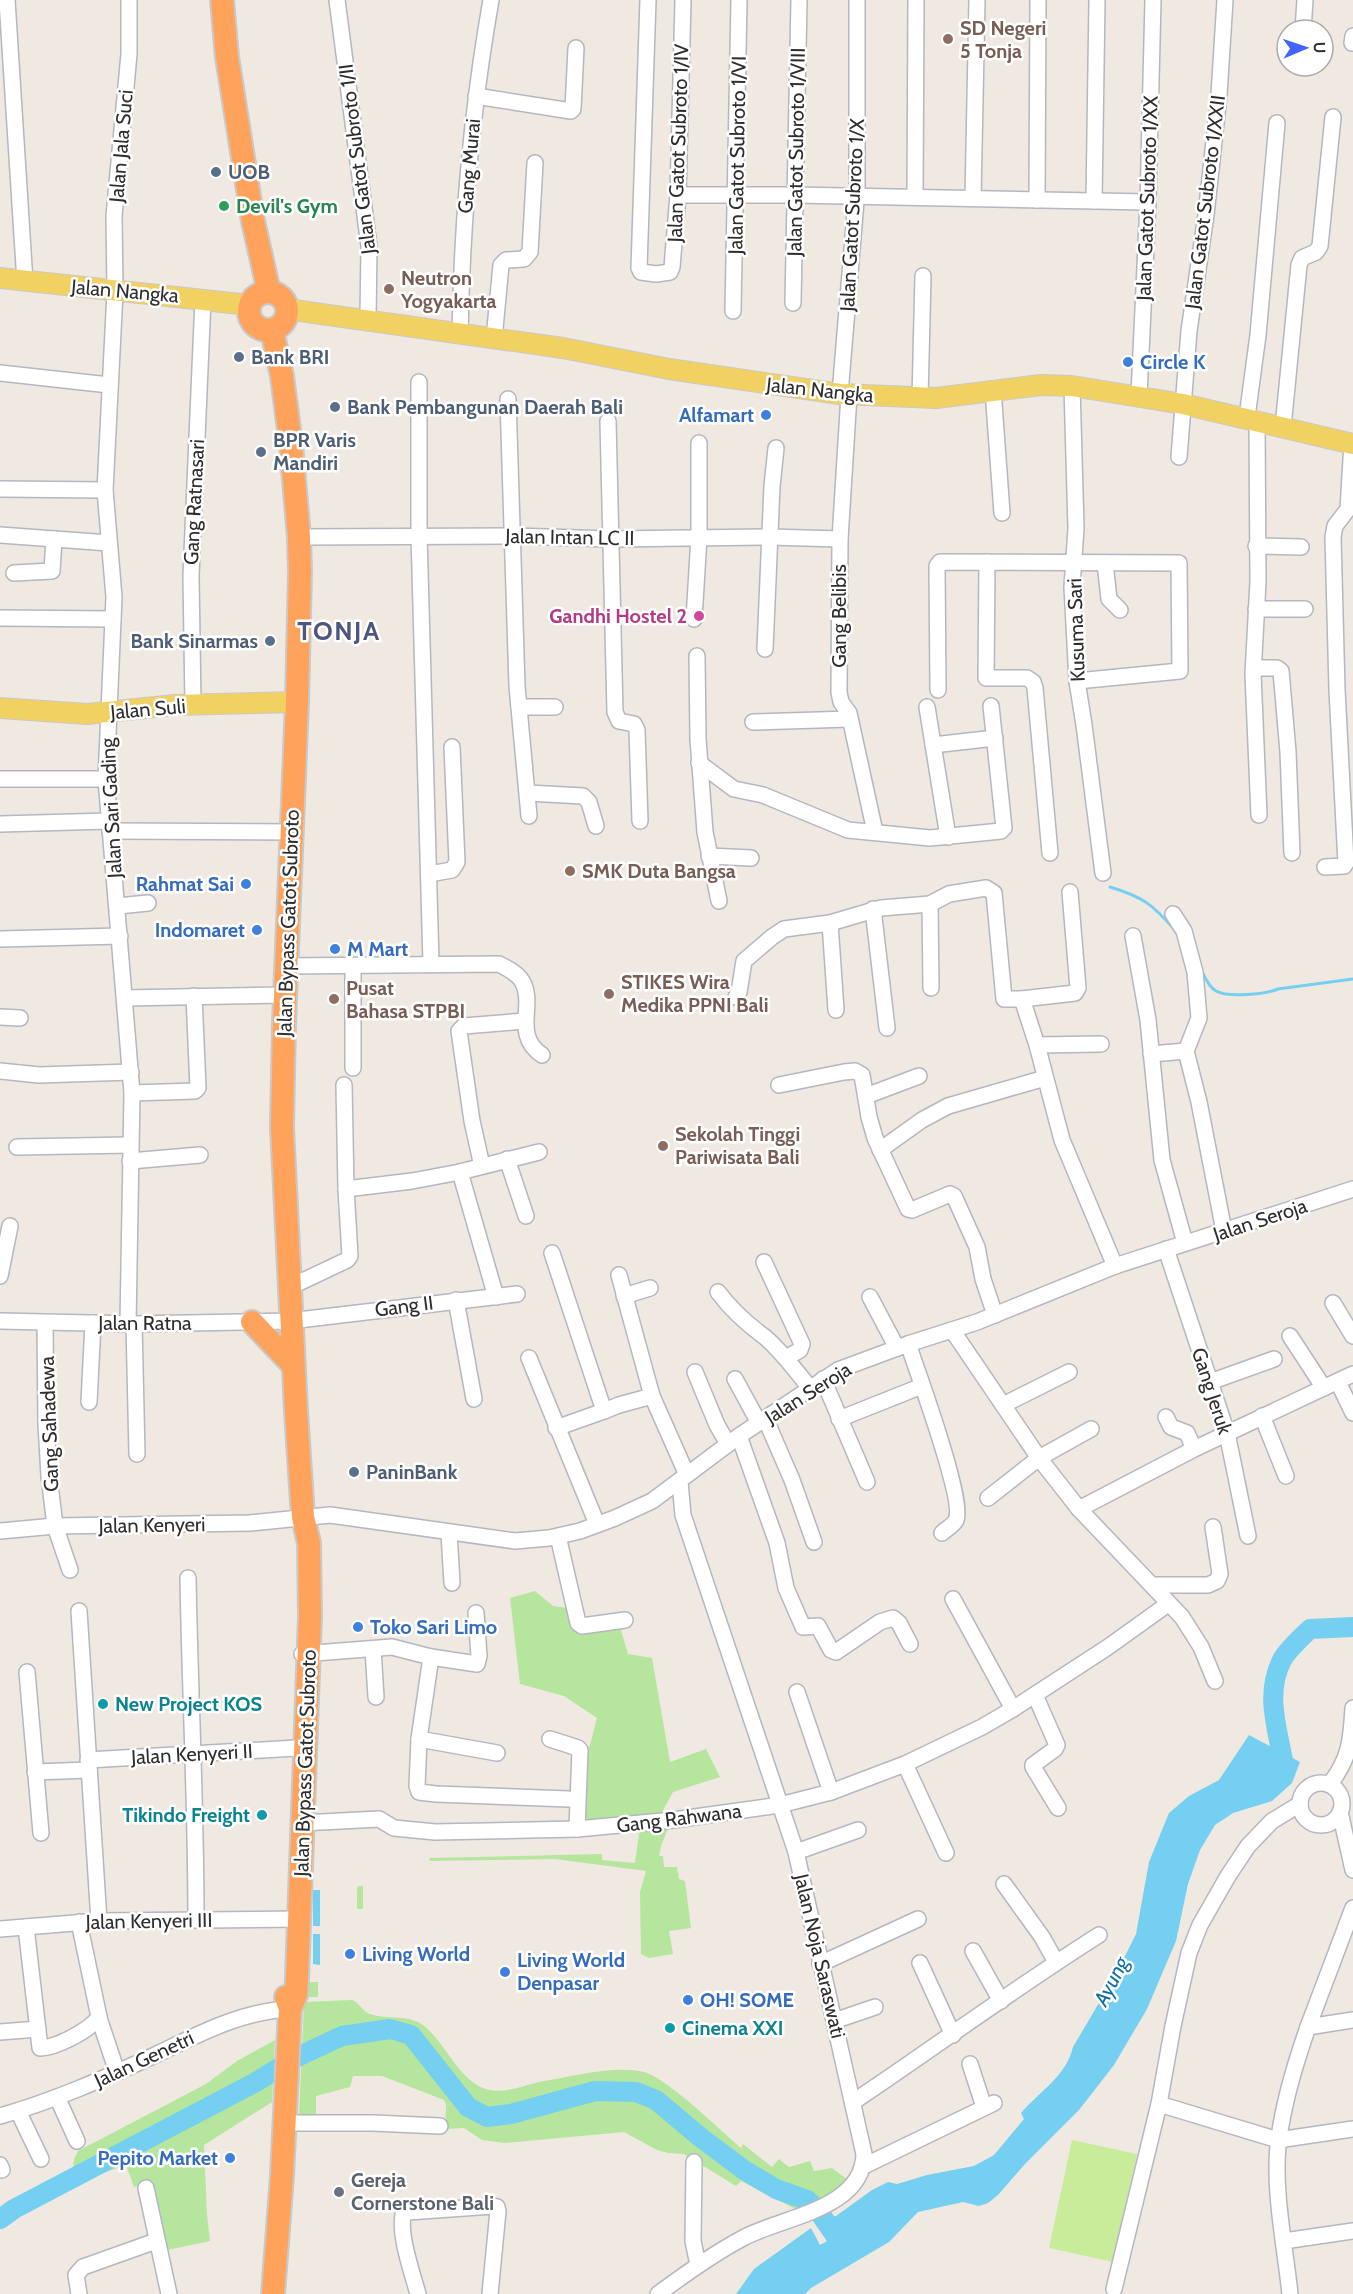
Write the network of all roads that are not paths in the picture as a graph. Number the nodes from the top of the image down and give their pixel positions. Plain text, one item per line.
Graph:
1 (7, 0) edge
2 (129, 0) edge
3 (222, 0) edge
4 (337, 0) edge
5 (491, 0) edge
6 (648, 0) edge
7 (683, 0) edge
8 (739, 0) edge
9 (799, 0) edge
10 (857, 0) edge
11 (916, 0) edge
12 (977, 0) edge
13 (1038, 0) edge
14 (1097, 0) edge
15 (1153, 0) edge
16 (1225, 0) edge
17 (1305, 0) edge
18 (1304, 18) edge
19 (576, 48) dead end
20 (476, 96) junction
21 (1333, 117) dead end
22 (1277, 123) dead end
23 (535, 163) dead end
24 (736, 194) junction
25 (678, 195) junction
26 (795, 195) junction
27 (857, 196) junction
28 (915, 197) junction
29 (974, 198) junction
30 (1037, 200) junction
31 (1094, 201) junction
32 (1148, 202) junction
33 (923, 276) dead end
34 (0, 278) edge
35 (25, 282) junction
36 (115, 292) junction
37 (269, 292) junction
38 (203, 298) junction
39 (793, 303) dead end
40 (250, 305) junction
41 (286, 309) junction
42 (733, 311) dead end
43 (368, 319) junction
44 (272, 330) junction
45 (460, 334) junction
46 (494, 339) junction
47 (0, 373) edge
48 (419, 382) dead end
49 (109, 384) junction
50 (1072, 386) junction
51 (993, 390) junction
52 (844, 394) junction
53 (1139, 395) junction
54 (920, 398) junction
55 (508, 399) dead end
56 (1184, 404) junction
57 (1252, 419) junction
58 (608, 421) dead end
59 (1283, 427) junction
60 (699, 443) dead end
61 (1353, 444) edge
62 (776, 448) dead end
63 (1179, 457) dead end
64 (0, 489) edge
65 (105, 490) junction
66 (1002, 513) dead end
67 (0, 535) edge
68 (419, 536) junction
69 (513, 536) junction
70 (300, 537) junction
71 (699, 537) junction
72 (770, 537) junction
73 (54, 539) junction
74 (611, 539) junction
75 (840, 539) junction
76 (109, 543) junction
77 (1256, 546) junction
78 (1301, 547) dead end
79 (987, 562) junction
80 (1105, 563) junction
81 (1074, 564) junction
82 (14, 573) dead end
83 (1120, 609) dead end
84 (1256, 609) junction
85 (1305, 609) dead end
86 (0, 618) edge
87 (694, 619) dead end
88 (113, 620) junction
89 (765, 649) dead end
90 (697, 656) dead end
91 (1254, 668) junction
92 (1077, 681) junction
93 (938, 690) dead end
94 (291, 702) junction
95 (193, 705) junction
96 (991, 706) dead end
97 (519, 707) junction
98 (555, 707) dead end
99 (927, 707) dead end
100 (0, 708) edge
101 (108, 713) junction
102 (850, 718) junction
103 (753, 722) dead end
104 (995, 738) junction
105 (933, 745) junction
106 (452, 747) dead end
107 (699, 763) junction
108 (0, 779) edge
109 (106, 779) junction
110 (528, 793) junction
111 (1259, 815) dead end
112 (529, 816) dead end
113 (640, 821) dead end
114 (0, 824) edge
115 (109, 826) junction
116 (596, 826) dead end
117 (292, 832) junction
118 (875, 832) junction
119 (948, 837) junction
120 (1050, 853) dead end
121 (1292, 853) dead end
122 (709, 856) junction
123 (751, 858) dead end
124 (1325, 867) dead end
125 (1103, 873) dead end
126 (429, 874) junction
127 (1070, 892) dead end
128 (719, 901) dead end
129 (147, 903) dead end
130 (930, 904) junction
131 (118, 906) junction
132 (873, 909) junction
133 (1173, 914) dead end
134 (830, 922) junction
135 (120, 936) junction
136 (1133, 936) dead end
137 (0, 939) edge
138 (431, 963) junction
139 (286, 966) junction
140 (353, 967) junction
141 (931, 988) dead end
142 (194, 996) junction
143 (279, 996) junction
144 (736, 997) dead end
145 (125, 998) junction
146 (1022, 999) junction
147 (836, 1010) dead end
148 (0, 1017) edge
149 (20, 1018) dead end
150 (525, 1020) junction
151 (887, 1028) dead end
152 (1101, 1044) dead end
153 (1037, 1045) junction
154 (1186, 1051) junction
155 (1151, 1054) junction
156 (542, 1055) dead end
157 (353, 1068) dead end
158 (0, 1071) edge
159 (131, 1072) junction
160 (919, 1076) dead end
161 (1045, 1078) junction
162 (344, 1085) dead end
163 (778, 1085) dead end
164 (132, 1092) junction
165 (866, 1096) junction
166 (130, 1145) junction
167 (17, 1147) dead end
168 (880, 1150) junction
169 (539, 1152) dead end
170 (200, 1155) dead end
171 (507, 1159) junction
172 (130, 1161) junction
173 (482, 1166) junction
174 (460, 1172) junction
175 (346, 1189) junction
176 (1353, 1189) edge
177 (526, 1216) dead end
178 (10, 1226) dead end
179 (1224, 1231) junction
180 (1185, 1242) junction
181 (1166, 1250) junction
182 (552, 1253) dead end
183 (764, 1262) dead end
184 (1115, 1266) junction
185 (619, 1275) dead end
186 (0, 1276) edge
187 (288, 1288) junction
188 (650, 1288) dead end
189 (718, 1292) dead end
190 (517, 1294) dead end
191 (624, 1296) junction
192 (496, 1297) junction
193 (870, 1297) dead end
194 (456, 1300) junction
195 (1333, 1303) dead end
196 (995, 1315) junction
197 (0, 1321) edge
198 (286, 1321) junction
199 (252, 1322) junction
200 (45, 1323) junction
201 (93, 1323) junction
202 (131, 1324) junction
203 (952, 1330) junction
204 (1290, 1336) dead end
205 (1353, 1336) edge
206 (902, 1346) junction
207 (529, 1358) dead end
208 (786, 1358) junction
209 (1274, 1359) dead end
210 (293, 1365) junction
211 (695, 1372) dead end
212 (1069, 1372) dead end
213 (1353, 1374) edge
214 (735, 1379) dead end
215 (1210, 1382) junction
216 (817, 1384) junction
217 (1331, 1385) junction
218 (922, 1386) junction
219 (652, 1396) junction
220 (474, 1399) dead end
221 (89, 1402) dead end
222 (1003, 1405) junction
223 (604, 1411) junction
224 (1353, 1413) edge
225 (1262, 1416) junction
226 (1166, 1418) dead end
227 (839, 1419) junction
228 (762, 1421) junction
229 (556, 1428) junction
230 (1090, 1429) dead end
231 (1227, 1433) junction
232 (734, 1440) junction
233 (1194, 1449) junction
234 (137, 1454) dead end
235 (1039, 1458) junction
236 (1286, 1476) dead end
237 (683, 1478) junction
238 (867, 1482) dead end
239 (664, 1493) junction
240 (988, 1498) dead end
241 (1079, 1509) junction
242 (683, 1515) junction
243 (303, 1517) junction
244 (597, 1524) junction
245 (55, 1526) junction
246 (1213, 1527) dead end
247 (0, 1531) edge
248 (449, 1533) junction
249 (942, 1533) dead end
250 (558, 1536) junction
251 (1248, 1536) dead end
252 (813, 1542) dead end
253 (70, 1570) dead end
254 (188, 1578) dead end
255 (452, 1583) dead end
256 (1152, 1585) junction
257 (953, 1599) dead end
258 (1168, 1604) junction
259 (79, 1611) dead end
260 (476, 1613) dead end
261 (626, 1620) dead end
262 (910, 1644) dead end
263 (373, 1649) junction
264 (304, 1654) junction
265 (431, 1656) junction
266 (27, 1672) dead end
267 (1215, 1681) dead end
268 (797, 1692) dead end
269 (1035, 1695) junction
270 (376, 1697) dead end
271 (1353, 1708) edge
272 (1013, 1709) junction
273 (419, 1738) junction
274 (550, 1739) dead end
275 (296, 1748) junction
276 (497, 1753) dead end
277 (192, 1754) junction
278 (905, 1764) junction
279 (88, 1765) junction
280 (34, 1772) junction
281 (1330, 1784) junction
282 (831, 1792) junction
283 (568, 1799) dead end
284 (1300, 1804) junction
285 (780, 1805) junction
286 (1058, 1808) dead end
287 (1340, 1812) junction
288 (303, 1824) junction
289 (577, 1829) junction
290 (858, 1830) dead end
291 (41, 1833) dead end
292 (796, 1852) junction
293 (946, 1853) dead end
294 (1353, 1870) edge
295 (1004, 1884) dead end
296 (1353, 1908) edge
297 (196, 1919) junction
298 (294, 1919) junction
299 (918, 1919) dead end
300 (99, 1921) junction
301 (80, 1922) junction
302 (26, 1927) junction
303 (0, 1929) edge
304 (1099, 1935) dead end
305 (973, 1951) dead end
306 (1056, 1962) junction
307 (920, 1963) dead end
308 (820, 1964) junction
309 (1001, 2001) junction
310 (875, 2007) dead end
311 (290, 2016) junction
312 (99, 2018) junction
313 (1353, 2020) edge
314 (834, 2021) junction
315 (1308, 2027) junction
316 (38, 2029) junction
317 (0, 2032) edge
318 (953, 2035) junction
319 (970, 2064) dead end
320 (117, 2072) junction
321 (57, 2097) junction
322 (853, 2102) junction
323 (1159, 2104) junction
324 (18, 2111) junction
325 (0, 2116) edge
326 (285, 2117) junction
327 (440, 2126) dead end
328 (1353, 2129) edge
329 (1278, 2140) junction
330 (77, 2141) dead end
331 (41, 2159) dead end
332 (694, 2162) dead end
333 (864, 2166) junction
334 (146, 2188) dead end
335 (1353, 2231) edge
336 (156, 2241) junction
337 (1284, 2241) junction
338 (698, 2265) junction
339 (1114, 2289) dead end
340 (79, 2294) edge
341 (168, 2294) edge
342 (273, 2294) edge
343 (418, 2294) edge
344 (490, 2294) edge
345 (658, 2294) edge
346 (1290, 2294) edge

1 - 35 street
2 - 36 street, Jalan Jala Suci
3 - 37 highway
4 - 43 street, Jalan Gatot Subroto 1/II
5 - 20 street, Gang Murai
6 - 25 street, Jalan Gatot Subroto 1/IV
7 - 25 street, Jalan Gatot Subroto 1/IV
8 - 24 street, Jalan Gatot Subroto 1/VI
9 - 26 street, Jalan Gatot Subroto 1/VIII
10 - 27 street, Jalan Gatot Subroto 1/X
11 - 28 street
12 - 29 street
13 - 30 street
14 - 31 street
15 - 32 street, Jalan Gatot Subroto 1/XX
16 - 56 street, Jalan Gatot Subroto 1/XXII
17 - 18 street
19 - 20 street
20 - 45 street, Gang Murai
21 - 59 street
22 - 57 street
23 - 46 street
24 - 25 street
24 - 26 street
24 - 42 street, Jalan Gatot Subroto 1/VI
26 - 27 street
26 - 39 street, Jalan Gatot Subroto 1/VIII
27 - 28 street
27 - 52 street, Jalan Gatot Subroto 1/X
28 - 29 street
29 - 30 street
30 - 31 street
31 - 32 street
32 - 53 street, Jalan Gatot Subroto 1/XX
33 - 54 street
34 - 35 main road, Jalan Nangka
35 - 36 main road, Jalan Nangka
36 - 38 main road, Jalan Nangka
36 - 49 street, Jalan Sari Gading
37 - 40 highway
37 - 41 highway
38 - 40 main road, Jalan Nangka
38 - 95 street, Gang Ratnasari
40 - 44 highway
41 - 43 main road, Jalan Nangka
41 - 44 highway
43 - 45 main road, Jalan Nangka
44 - 70 highway, Jalan Bypass Gatot Subroto
45 - 46 main road, Jalan Nangka
46 - 52 main road, Jalan Nangka
47 - 49 street
48 - 68 street
49 - 65 street, Jalan Sari Gading
50 - 51 main road, Jalan Nangka
50 - 53 main road, Jalan Nangka
50 - 81 street, Kusuma Sari
51 - 54 main road, Jalan Nangka
51 - 66 street
52 - 54 main road, Jalan Nangka
52 - 75 street, Gang Belibis
53 - 56 main road, Jalan Nangka
55 - 69 street
56 - 57 main road, Jalan Nangka
56 - 63 street, Jalan Gatot Subroto 1/XXII
57 - 59 main road, Jalan Nangka
57 - 77 street
58 - 74 street
59 - 61 main road, Jalan Nangka
60 - 71 street
61 - 124 street
62 - 72 street
64 - 65 street
65 - 76 street, Jalan Sari Gading
67 - 73 street
68 - 69 street, Jalan Intan LC II
68 - 70 street, Jalan Intan LC II
68 - 126 street
69 - 74 street, Jalan Intan LC II
69 - 97 street
70 - 94 highway, Jalan Bypass Gatot Subroto
71 - 72 street, Jalan Intan LC II
71 - 74 street, Jalan Intan LC II
71 - 87 street
72 - 75 street, Jalan Intan LC II
72 - 89 street
73 - 76 street
73 - 82 street
74 - 113 street
75 - 102 street, Gang Belibis
76 - 88 street, Jalan Sari Gading
77 - 78 street
77 - 84 street
79 - 81 street
79 - 93 street
79 - 120 street
80 - 81 street
80 - 83 street
80 - 92 street
81 - 92 street, Kusuma Sari
84 - 85 street
84 - 91 street
86 - 88 street
88 - 101 street, Jalan Sari Gading
90 - 107 street
91 - 111 street
91 - 121 street
92 - 125 street, Kusuma Sari
94 - 95 main road, Jalan Suli
94 - 117 highway, Jalan Bypass Gatot Subroto
95 - 101 main road, Jalan Suli
96 - 104 street
97 - 98 street
97 - 110 street
99 - 105 street
100 - 101 main road, Jalan Suli
101 - 109 street, Jalan Sari Gading
102 - 103 street
102 - 118 street, Gang Belibis
104 - 105 street
104 - 119 street
105 - 119 street
106 - 126 street
107 - 118 street
107 - 122 street
108 - 109 street
109 - 115 street, Jalan Sari Gading
110 - 112 street
110 - 116 street
114 - 115 street
115 - 117 street
115 - 131 street, Jalan Sari Gading
117 - 139 highway, Jalan Bypass Gatot Subroto
118 - 119 street
122 - 123 street
122 - 128 street
126 - 138 street
127 - 146 street
129 - 131 street
130 - 132 street
130 - 141 street
130 - 146 street
131 - 135 street, Jalan Sari Gading
132 - 134 street
132 - 151 street
133 - 154 street
134 - 144 street
134 - 147 street
135 - 137 street
135 - 145 street, Jalan Sari Gading
136 - 155 street
138 - 140 street
138 - 150 street
139 - 140 street
139 - 143 highway, Jalan Bypass Gatot Subroto
140 - 157 street
142 - 143 street
142 - 145 street
142 - 164 street
143 - 187 highway, Jalan Bypass Gatot Subroto
145 - 159 street, Jalan Sari Gading
146 - 153 street
148 - 149 street
150 - 156 street
150 - 173 street
152 - 153 street
153 - 161 street
154 - 155 street
154 - 179 street
155 - 180 street
158 - 159 street
159 - 164 street, Jalan Sari Gading
160 - 165 street
161 - 168 street
161 - 184 street
162 - 175 street
163 - 165 street
164 - 166 street, Jalan Sari Gading
165 - 168 street
166 - 167 street
166 - 172 street, Jalan Sari Gading
168 - 196 street
169 - 171 street
170 - 172 street
171 - 173 street
171 - 177 street
172 - 202 street, Jalan Sari Gading
173 - 174 street
174 - 175 street
174 - 192 street
175 - 187 street
176 - 179 street, Jalan Seroja
178 - 186 street
179 - 180 street, Jalan Seroja
180 - 181 street, Jalan Seroja
181 - 184 street, Jalan Seroja
181 - 215 street, Gang Jeruk
182 - 223 street
183 - 208 street
184 - 196 street, Jalan Seroja
185 - 191 street, Jalan Noja Saraswati
187 - 198 highway, Jalan Bypass Gatot Subroto
188 - 191 street
189 - 208 street
190 - 192 street, Gang II
191 - 219 street, Jalan Noja Saraswati
192 - 194 street, Gang II
193 - 206 street
194 - 198 street, Gang II
194 - 220 street
195 - 205 street
196 - 203 street, Jalan Seroja
197 - 200 street, Jalan Ratna
198 - 199 street, Jalan Ratna
198 - 210 highway, Jalan Bypass Gatot Subroto
199 - 202 street, Jalan Ratna
199 - 210 highway
200 - 201 street, Jalan Ratna
200 - 245 street, Gang Sahadewa
201 - 202 street, Jalan Ratna
201 - 221 street
202 - 234 street, Jalan Sari Gading
203 - 206 street, Jalan Seroja
203 - 222 street
204 - 217 street
206 - 216 street, Jalan Seroja
206 - 218 street
207 - 229 street
208 - 216 street
209 - 215 street
210 - 243 highway, Jalan Bypass Gatot Subroto
211 - 232 street
212 - 222 street
213 - 217 street
214 - 228 street
215 - 231 street, Gang Jeruk
216 - 227 street
216 - 228 street, Jalan Seroja
217 - 224 street
217 - 225 street
218 - 227 street
218 - 249 street
219 - 223 street
219 - 237 street, Jalan Noja Saraswati
222 - 235 street
223 - 229 street
225 - 231 street
225 - 236 street
226 - 233 street
227 - 238 street
228 - 232 street, Jalan Seroja
228 - 252 street
229 - 244 street
230 - 235 street
231 - 233 street
231 - 251 street, Gang Jeruk
232 - 237 street, Jalan Seroja
232 - 262 street
233 - 241 street
235 - 240 street
235 - 241 street
237 - 239 street, Jalan Seroja
237 - 242 street, Jalan Noja Saraswati
239 - 242 street, Jalan Noja Saraswati
239 - 244 street, Jalan Seroja
241 - 256 street
242 - 285 street, Jalan Noja Saraswati
243 - 245 street, Jalan Kenyeri
243 - 248 street, Jalan Seroja
243 - 264 highway, Jalan Bypass Gatot Subroto
244 - 250 street, Jalan Seroja
245 - 247 street, Jalan Kenyeri
245 - 253 street, Gang Sahadewa
246 - 256 street
248 - 250 street, Jalan Seroja
248 - 255 street
250 - 261 street
254 - 277 street
256 - 258 street
257 - 272 street
258 - 267 street
258 - 269 street, Gang Rahwana
259 - 279 street
260 - 265 street
263 - 264 street
263 - 265 street
263 - 270 street
264 - 275 highway, Jalan Bypass Gatot Subroto
264 - 288 highway, Jalan Bypass Gatot Subroto
265 - 273 street
266 - 280 street
268 - 282 street
269 - 272 street, Gang Rahwana
269 - 286 street
271 - 281 street
272 - 278 street, Gang Rahwana
273 - 276 street
273 - 283 street
274 - 289 street
275 - 277 street, Jalan Kenyeri II
275 - 298 highway, Jalan Bypass Gatot Subroto
277 - 279 street, Jalan Kenyeri II
277 - 297 street
278 - 282 street, Gang Rahwana
278 - 293 street
279 - 280 street, Jalan Kenyeri II
279 - 300 street
280 - 291 street
281 - 284 street
281 - 287 street
282 - 285 street, Gang Rahwana
284 - 287 street
284 - 323 street
285 - 289 street, Gang Rahwana
285 - 292 street, Jalan Noja Saraswati
287 - 294 street
288 - 289 street, Gang Rahwana
288 - 298 highway, Jalan Bypass Gatot Subroto
290 - 292 street
292 - 308 street, Jalan Noja Saraswati
295 - 306 street
296 - 315 street
297 - 298 street, Jalan Kenyeri III
297 - 300 street, Jalan Kenyeri III
298 - 311 highway, Jalan Bypass Gatot Subroto
299 - 308 street
300 - 301 street, Jalan Kenyeri III
301 - 302 street, Jalan Kenyeri III
301 - 312 street
302 - 303 street, Jalan Kenyeri III
302 - 316 street
304 - 306 street
305 - 309 street
306 - 309 street
307 - 318 street
308 - 314 street, Jalan Noja Saraswati
309 - 318 street
310 - 314 street
311 - 320 street, Jalan Genetri
311 - 326 highway, Jalan Bypass Gatot Subroto
312 - 316 street
312 - 320 street
313 - 315 street
314 - 322 street, Jalan Noja Saraswati
315 - 329 street
316 - 317 street
318 - 322 street
319 - 333 street
320 - 321 street, Jalan Genetri
321 - 324 street, Jalan Genetri
321 - 330 street
322 - 333 street, Jalan Noja Saraswati
323 - 329 street
323 - 339 street
324 - 325 street, Jalan Genetri
324 - 331 street
326 - 327 street
326 - 342 highway, Jalan Bypass Gatot Subroto
328 - 329 street
329 - 337 street
332 - 338 street
333 - 338 street
334 - 336 street
335 - 337 street
336 - 340 street
336 - 341 street
337 - 346 street
338 - 345 street
343 - 344 street

